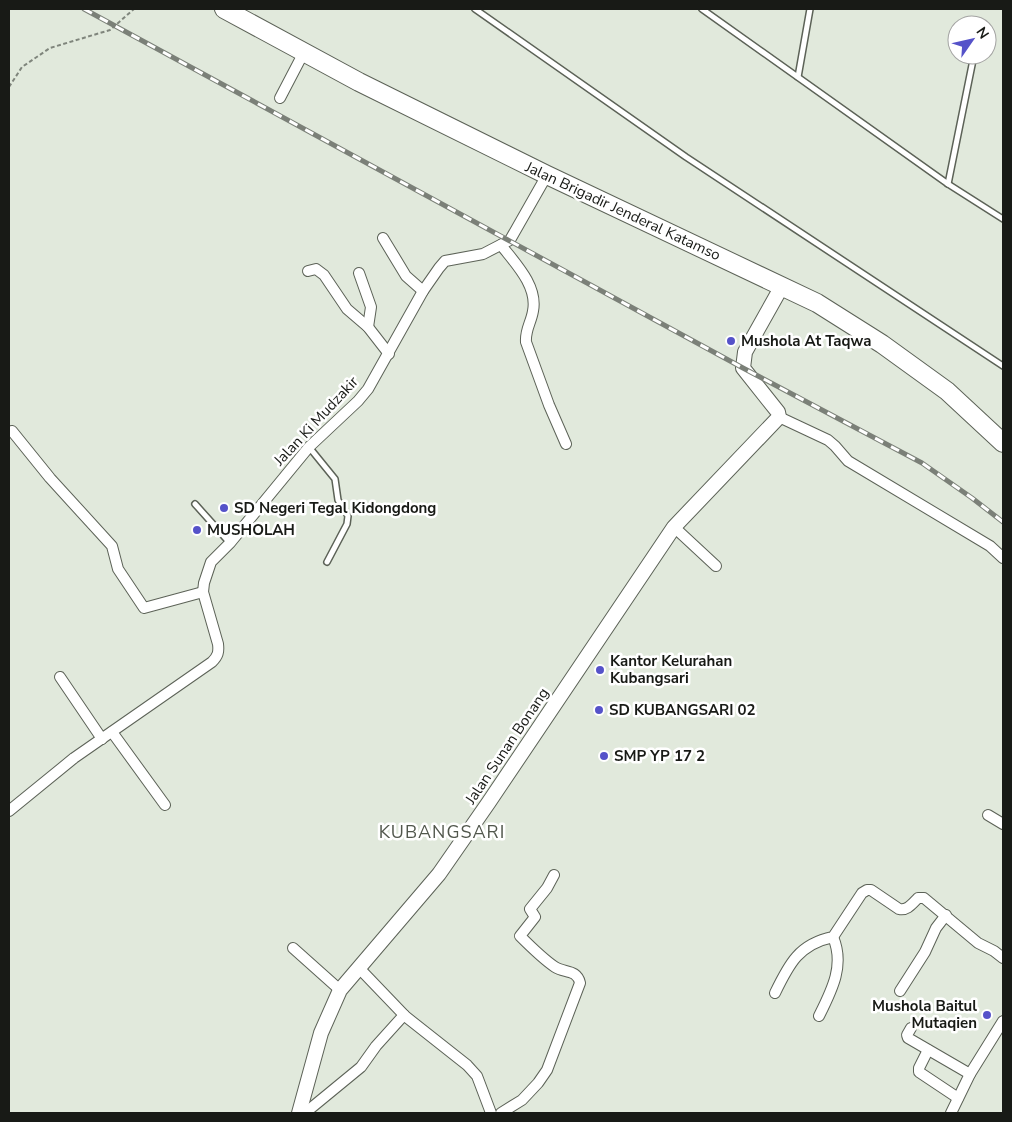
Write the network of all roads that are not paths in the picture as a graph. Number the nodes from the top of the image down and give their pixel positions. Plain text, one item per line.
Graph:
1 (224, 9) edge
2 (475, 9) edge
3 (702, 9) edge
4 (810, 9) edge
5 (304, 52) junction
6 (972, 65) edge
7 (798, 76) junction
8 (280, 98) dead end
9 (546, 175) junction
10 (948, 184) junction
11 (1003, 219) edge
12 (383, 238) dead end
13 (501, 245) junction
14 (308, 271) dead end
15 (359, 273) dead end
16 (782, 286) junction
17 (423, 290) junction
18 (368, 326) junction
19 (389, 354) junction
20 (1003, 366) edge
21 (779, 417) junction
22 (12, 431) dead end
23 (566, 444) dead end
24 (1003, 444) edge
25 (310, 447) junction
26 (195, 504) dead end
27 (674, 527) junction
28 (230, 542) junction
29 (1003, 558) edge
30 (326, 562) dead end
31 (716, 566) dead end
32 (203, 592) junction
33 (60, 676) dead end
34 (112, 732) junction
35 (102, 739) junction
36 (165, 805) dead end
37 (9, 811) edge
38 (988, 815) dead end
39 (1003, 824) edge
40 (554, 875) dead end
41 (946, 915) junction
42 (832, 937) junction
43 (293, 948) dead end
44 (1003, 958) edge
45 (358, 968) junction
46 (340, 990) junction
47 (900, 991) dead end
48 (775, 993) dead end
49 (404, 1015) junction
50 (819, 1016) dead end
51 (1003, 1020) edge
52 (911, 1028) dead end
53 (928, 1050) junction
54 (970, 1074) junction
55 (958, 1098) junction
56 (299, 1113) edge
57 (305, 1113) edge
58 (490, 1113) edge
59 (501, 1113) edge
60 (951, 1113) edge

1 - 5 highway, Jalan Brigadir Jenderal Katamso
2 - 20 lane
3 - 7 lane
4 - 7 lane
5 - 8 street
5 - 9 highway, Jalan Brigadir Jenderal Katamso
6 - 10 lane
7 - 10 lane
9 - 13 street, Jalan Ki Mudzakir
9 - 16 highway, Jalan Brigadir Jenderal Katamso
10 - 11 lane
12 - 17 street
13 - 17 street, Jalan Ki Mudzakir
13 - 23 street
14 - 18 street
15 - 18 street
16 - 21 street
16 - 24 highway, Jalan Brigadir Jenderal Katamso
17 - 19 street, Jalan Ki Mudzakir
18 - 19 street
19 - 25 street, Jalan Ki Mudzakir
21 - 27 street, Jalan Sunan Bonang
21 - 29 street
22 - 32 street
25 - 28 street, Jalan Ki Mudzakir
25 - 30 lane
26 - 28 lane
27 - 31 street
27 - 45 street, Jalan Sunan Bonang
28 - 32 street, Jalan Ki Mudzakir
32 - 34 street, Jalan Ki Mudzakir
33 - 35 street
34 - 35 street, Jalan Ki Mudzakir
34 - 36 street
35 - 37 street, Jalan Ki Mudzakir
38 - 39 street
40 - 59 street
41 - 42 street
41 - 44 street
41 - 47 street
42 - 48 street
42 - 50 street
43 - 46 street
45 - 46 street, Jalan Sunan Bonang
45 - 49 street
46 - 56 street, Jalan Sunan Bonang
49 - 57 street
49 - 58 street
51 - 54 street
52 - 53 street
53 - 54 street
53 - 55 street
54 - 55 street
55 - 60 street

